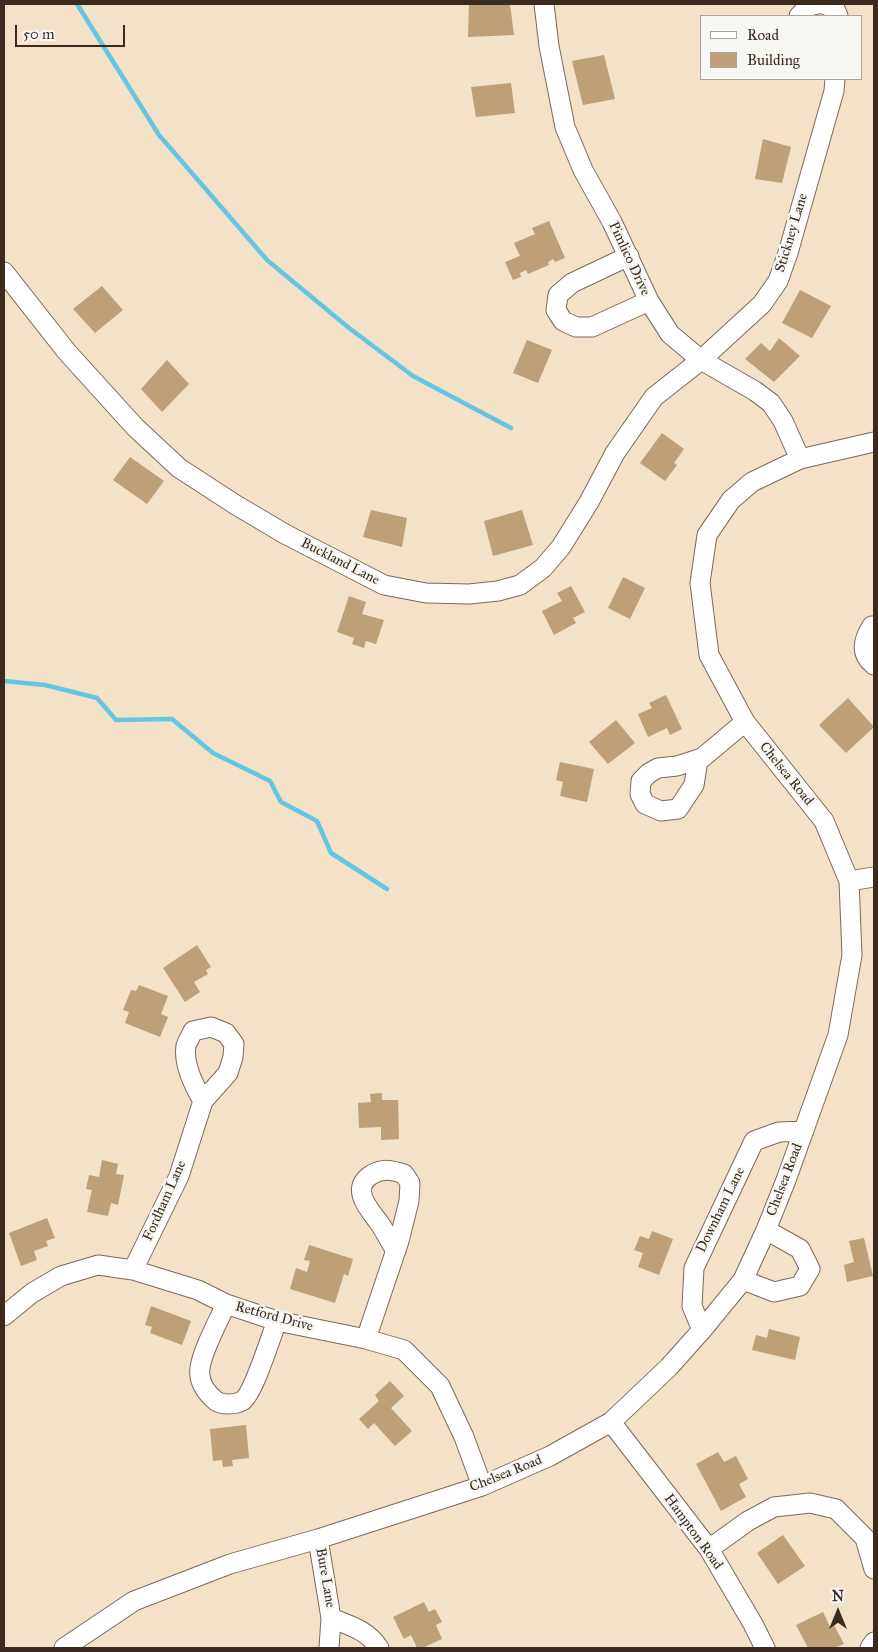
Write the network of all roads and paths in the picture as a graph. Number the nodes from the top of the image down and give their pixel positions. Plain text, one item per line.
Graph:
1 (544, 4) edge
2 (818, 4) edge
3 (824, 4) edge
4 (800, 15) edge
5 (838, 15) edge
6 (835, 80) edge
7 (628, 256) junction
8 (4, 272) edge
9 (649, 302) junction
10 (701, 360) junction
11 (874, 442) edge
12 (800, 458) junction
13 (874, 626) edge
14 (874, 665) edge
15 (744, 722) junction
16 (698, 760) dead end
17 (874, 877) edge
18 (849, 881) junction
19 (203, 1101) dead end
20 (804, 1131) junction
21 (766, 1230) junction
22 (396, 1251) dead end
23 (134, 1270) junction
24 (742, 1280) junction
25 (226, 1304) junction
26 (4, 1316) edge
27 (277, 1321) junction
28 (702, 1330) junction
29 (366, 1338) junction
30 (611, 1422) junction
31 (482, 1486) junction
32 (318, 1539) junction
33 (709, 1549) junction
34 (874, 1569) edge
35 (332, 1618) junction
36 (874, 1642) edge
37 (64, 1648) edge
38 (329, 1648) edge
39 (379, 1648) edge
40 (765, 1648) edge
41 (870, 1648) edge

1 - 7 street, Pimlico Drive
2 - 4 street
3 - 5 street
6 - 10 street, Stickney Lane
7 - 9 street, Pimlico Drive
7 - 9 street
8 - 10 street, Buckland Lane
9 - 10 street, Pimlico Drive
10 - 12 street, Pimlico Drive
11 - 12 street, Chelsea Road
12 - 15 street, Chelsea Road
13 - 14 street
15 - 16 street
15 - 18 street, Chelsea Road
17 - 18 street
18 - 20 street, Chelsea Road
19 - 23 street, Fordham Lane
20 - 21 street, Chelsea Road
20 - 28 street, Downham Lane
21 - 24 street, Chelsea Road
21 - 24 street
22 - 29 street
23 - 25 street, Retford Drive
23 - 26 street, Retford Drive
24 - 28 street, Chelsea Road
25 - 27 street, Retford Drive
25 - 27 street
27 - 29 street, Retford Drive
28 - 30 street, Chelsea Road
29 - 31 street, Retford Drive
30 - 31 street, Chelsea Road
30 - 33 street, Hampton Road
31 - 32 street, Chelsea Road
32 - 35 street, Bure Lane
32 - 37 street, Chelsea Road
33 - 34 street
33 - 40 street, Hampton Road
35 - 38 street, Bure Lane
35 - 39 street, Bure Lane
36 - 41 street

